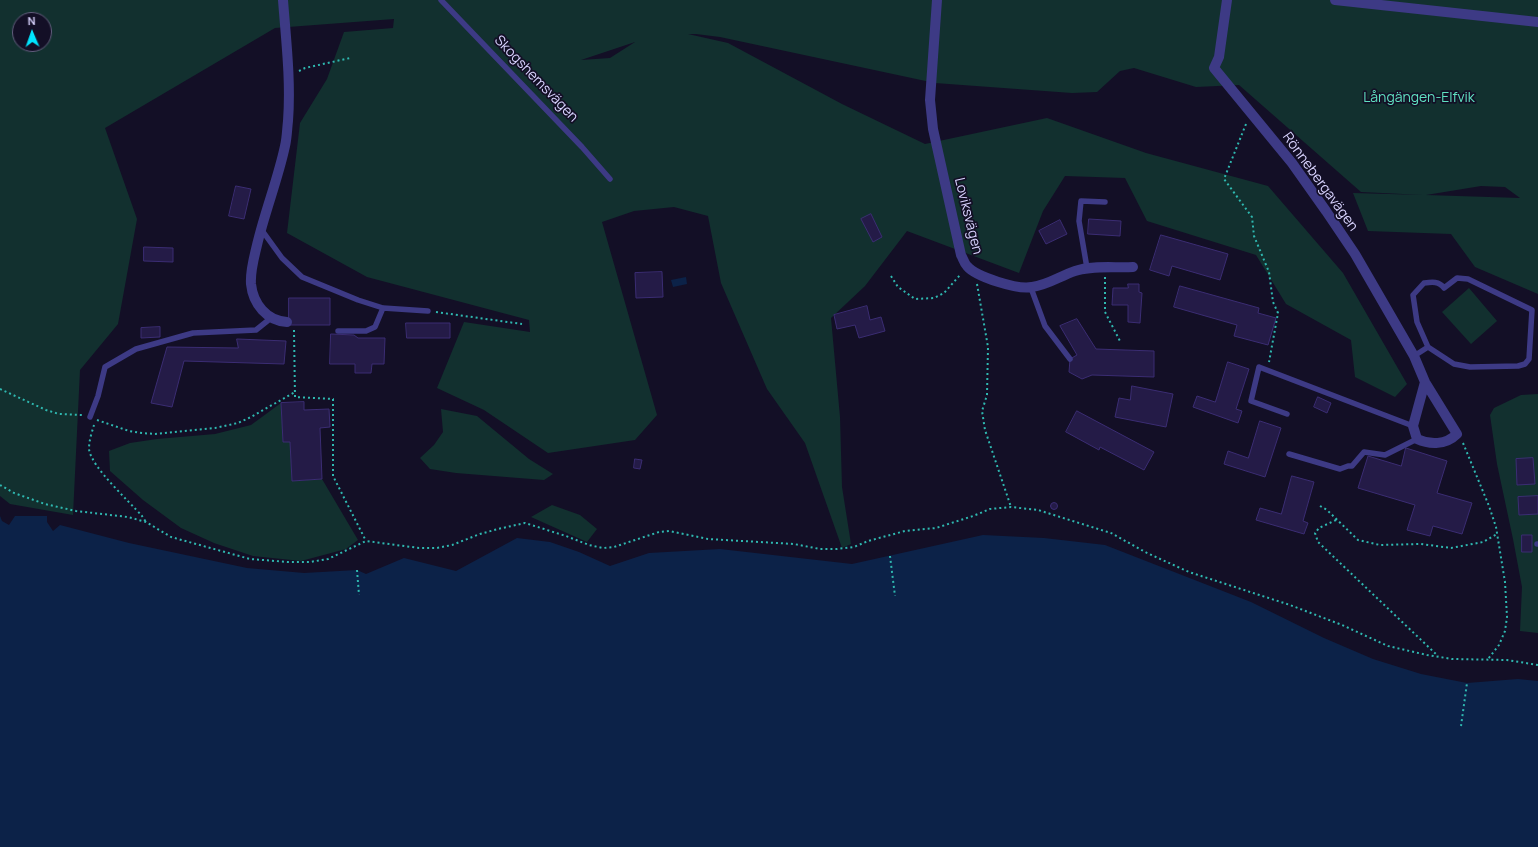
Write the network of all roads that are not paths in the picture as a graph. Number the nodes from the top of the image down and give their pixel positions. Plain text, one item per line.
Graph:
1 (283, 0) edge
2 (441, 0) edge
3 (937, 0) edge
4 (1227, 0) edge
5 (1336, 0) edge
6 (1538, 22) edge
7 (610, 179) dead end
8 (1105, 202) dead end
9 (261, 229) junction
10 (1087, 268) junction
11 (1133, 268) dead end
12 (1031, 288) junction
13 (383, 308) junction
14 (428, 312) road end
15 (270, 318) junction
16 (287, 322) road end
17 (338, 331) dead end
18 (1428, 347) junction
19 (1414, 356) junction
20 (1070, 359) dead end
21 (1425, 382) junction
22 (1287, 414) dead end
23 (90, 417) road end
24 (1413, 426) junction
25 (1417, 439) junction
26 (1289, 454) dead end

1 - 9 street
2 - 7 lane, Skogshemsvägen
3 - 12 street, Loviksvägen
4 - 19 street, Rönnebergavägen
5 - 6 street
8 - 10 lane
9 - 13 lane
9 - 15 street
10 - 11 street, Loviksvägen
10 - 12 street, Loviksvägen
12 - 20 lane
13 - 14 lane
13 - 17 lane
15 - 16 street
15 - 23 lane
18 - 18 lane
18 - 19 lane
19 - 21 street, Rönnebergavägen
21 - 24 street
21 - 25 street, Rönnebergavägen
22 - 24 lane
24 - 25 street
25 - 26 lane

